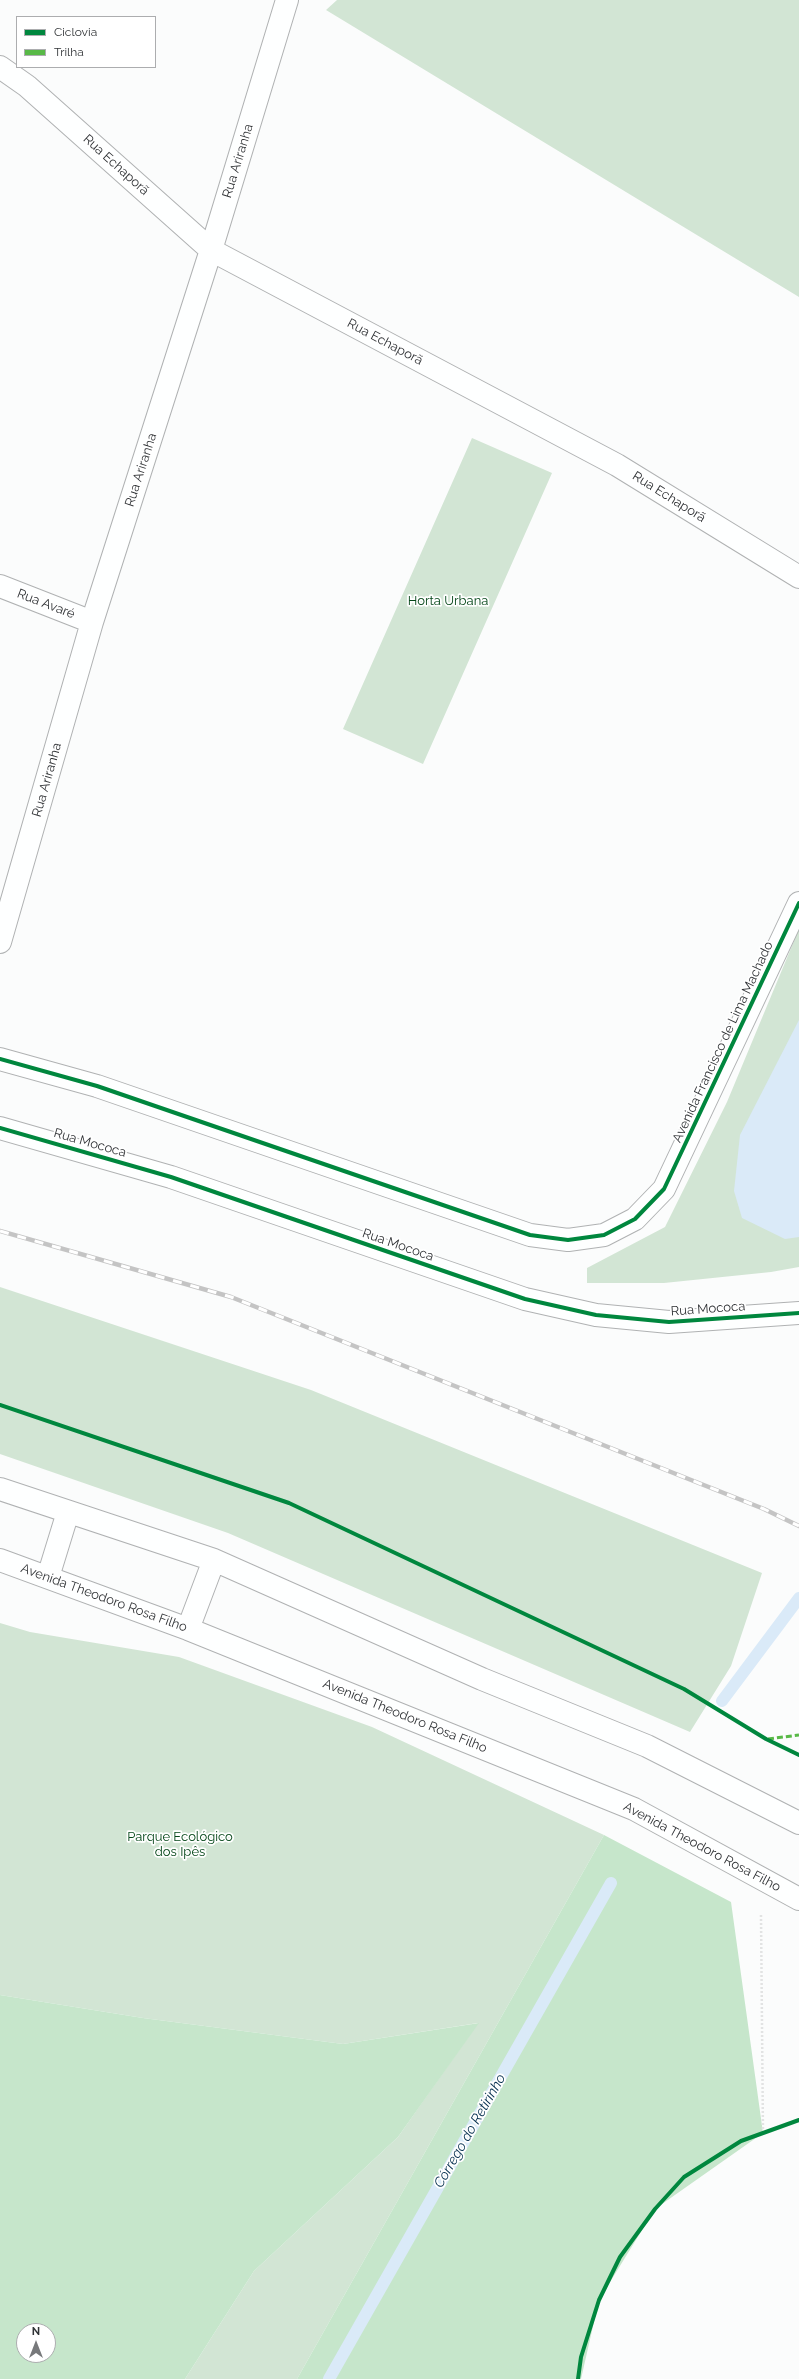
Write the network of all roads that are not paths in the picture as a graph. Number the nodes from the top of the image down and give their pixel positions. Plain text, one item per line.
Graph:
1 (287, 0) edge
2 (0, 67) edge
3 (211, 250) junction
4 (799, 577) edge
5 (0, 586) edge
6 (92, 622) junction
7 (799, 903) edge
8 (0, 942) edge
9 (0, 1059) edge
10 (0, 1128) edge
11 (799, 1313) edge
12 (0, 1489) edge
13 (68, 1512) junction
14 (0, 1560) edge
15 (214, 1560) junction
16 (48, 1577) junction
17 (188, 1629) junction
18 (799, 1823) edge
19 (799, 1899) edge

1 - 3 main road, Rua Ariranha
2 - 3 main road, Rua Echaporã
3 - 4 main road, Rua Echaporã
3 - 6 main road, Rua Ariranha
5 - 6 main road, Rua Avaré
6 - 8 main road, Rua Ariranha
7 - 9 main road, Avenida Francisco de Lima Machado
10 - 11 main road, Rua Mococa
12 - 13 main road
13 - 15 main road
13 - 16 main road
14 - 16 main road, Avenida Theodoro Rosa Filho
15 - 17 main road
15 - 18 main road
16 - 17 main road, Avenida Theodoro Rosa Filho
17 - 19 main road, Avenida Theodoro Rosa Filho

